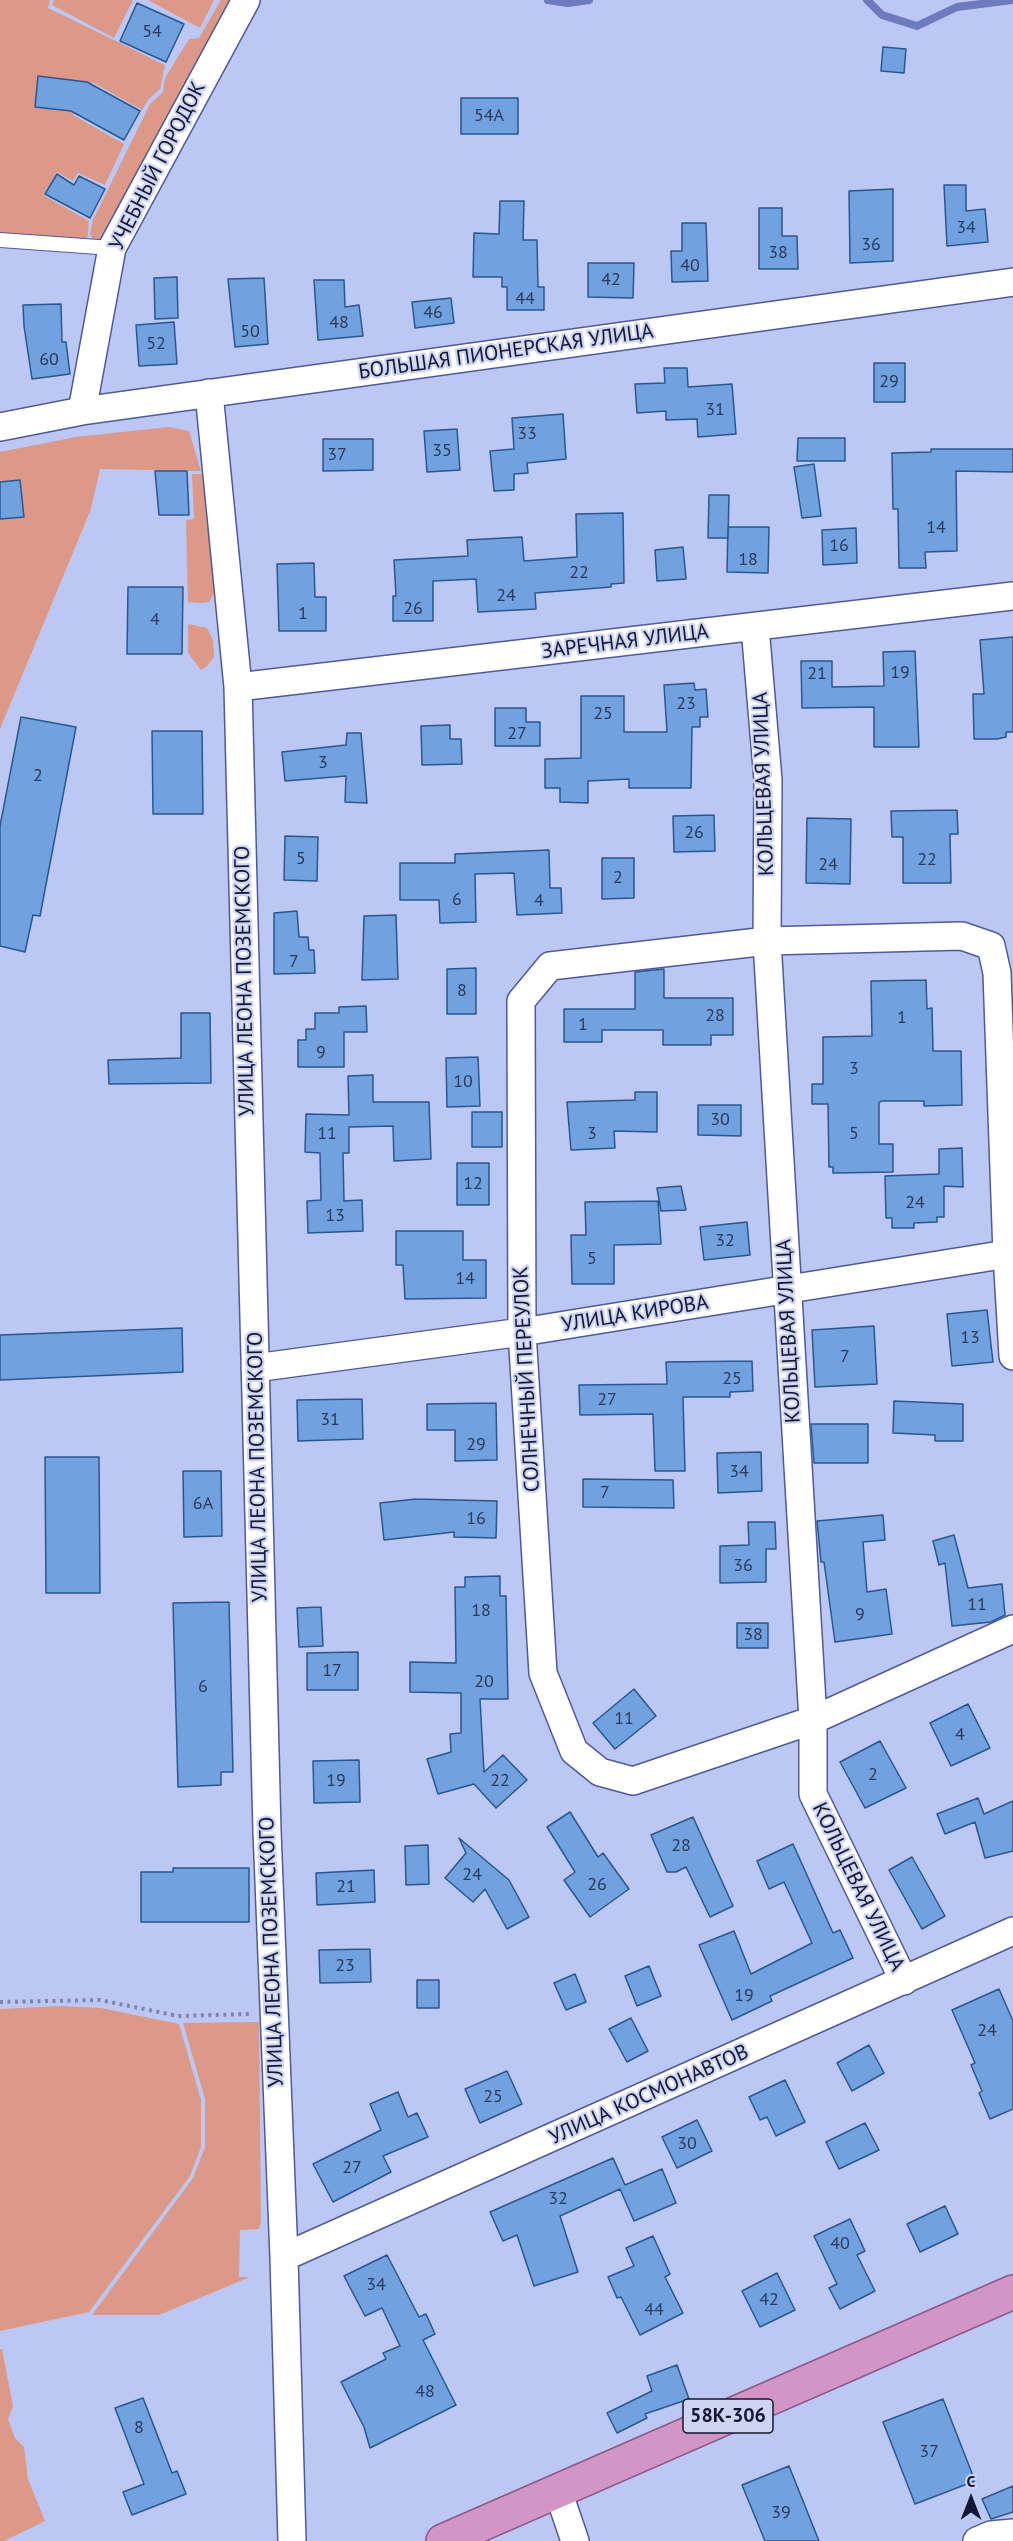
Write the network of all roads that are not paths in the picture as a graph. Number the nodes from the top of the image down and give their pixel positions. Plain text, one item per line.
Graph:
1 (246, 0) edge
2 (0, 240) edge
3 (112, 248) junction
4 (1013, 282) edge
5 (209, 393) junction
6 (82, 411) junction
7 (0, 428) edge
8 (1013, 596) edge
9 (755, 627) junction
10 (238, 687) junction
11 (767, 941) junction
12 (1010, 1253) edge
13 (787, 1290) junction
14 (522, 1332) junction
15 (1013, 1356) edge
16 (255, 1368) junction
17 (1013, 1629) edge
18 (813, 1720) junction
19 (1013, 1931) edge
20 (904, 1981) junction
21 (284, 2257) junction
22 (1013, 2292) edge
23 (558, 2491) junction
24 (1013, 2533) edge
25 (291, 2541) edge
26 (443, 2541) edge
27 (575, 2541) edge
28 (977, 2541) edge

1 - 3 street, УЧЕБНЫЙ ГОРОДОК
2 - 3 lane
3 - 6 street, УЧЕБНЫЙ ГОРОДОК
4 - 5 street, БОЛЬШАЯ ПИОНЕРСКАЯ УЛИЦА
5 - 6 street, БОЛЬШАЯ ПИОНЕРСКАЯ УЛИЦА
5 - 10 street, УЛИЦА ЛЕОНА ПОЗЕМСКОГО
6 - 7 street, БОЛЬШАЯ ПИОНЕРСКАЯ УЛИЦА
8 - 9 street, ЗАРЕЧНАЯ УЛИЦА
9 - 10 street, ЗАРЕЧНАЯ УЛИЦА
9 - 11 street, КОЛЬЦЕВАЯ УЛИЦА
10 - 16 street, УЛИЦА ЛЕОНА ПОЗЕМСКОГО
11 - 12 street
11 - 13 street, КОЛЬЦЕВАЯ УЛИЦА
11 - 14 street, СОЛНЕЧНЫЙ ПЕРЕУЛОК
12 - 13 street, УЛИЦА КИРОВА
12 - 15 street
13 - 14 street, УЛИЦА КИРОВА
13 - 18 street, КОЛЬЦЕВАЯ УЛИЦА
14 - 16 street, УЛИЦА КИРОВА
14 - 18 street, СОЛНЕЧНЫЙ ПЕРЕУЛОК
16 - 21 street, УЛИЦА ЛЕОНА ПОЗЕМСКОГО
17 - 18 street
18 - 20 street, КОЛЬЦЕВАЯ УЛИЦА
19 - 20 street, УЛИЦА КОСМОНАВТОВ
20 - 21 street, УЛИЦА КОСМОНАВТОВ
21 - 25 street, УЛИЦА ЛЕОНА ПОЗЕМСКОГО
22 - 23 highway, 58К-306
23 - 26 highway, 58К-306
23 - 27 street
24 - 28 street

